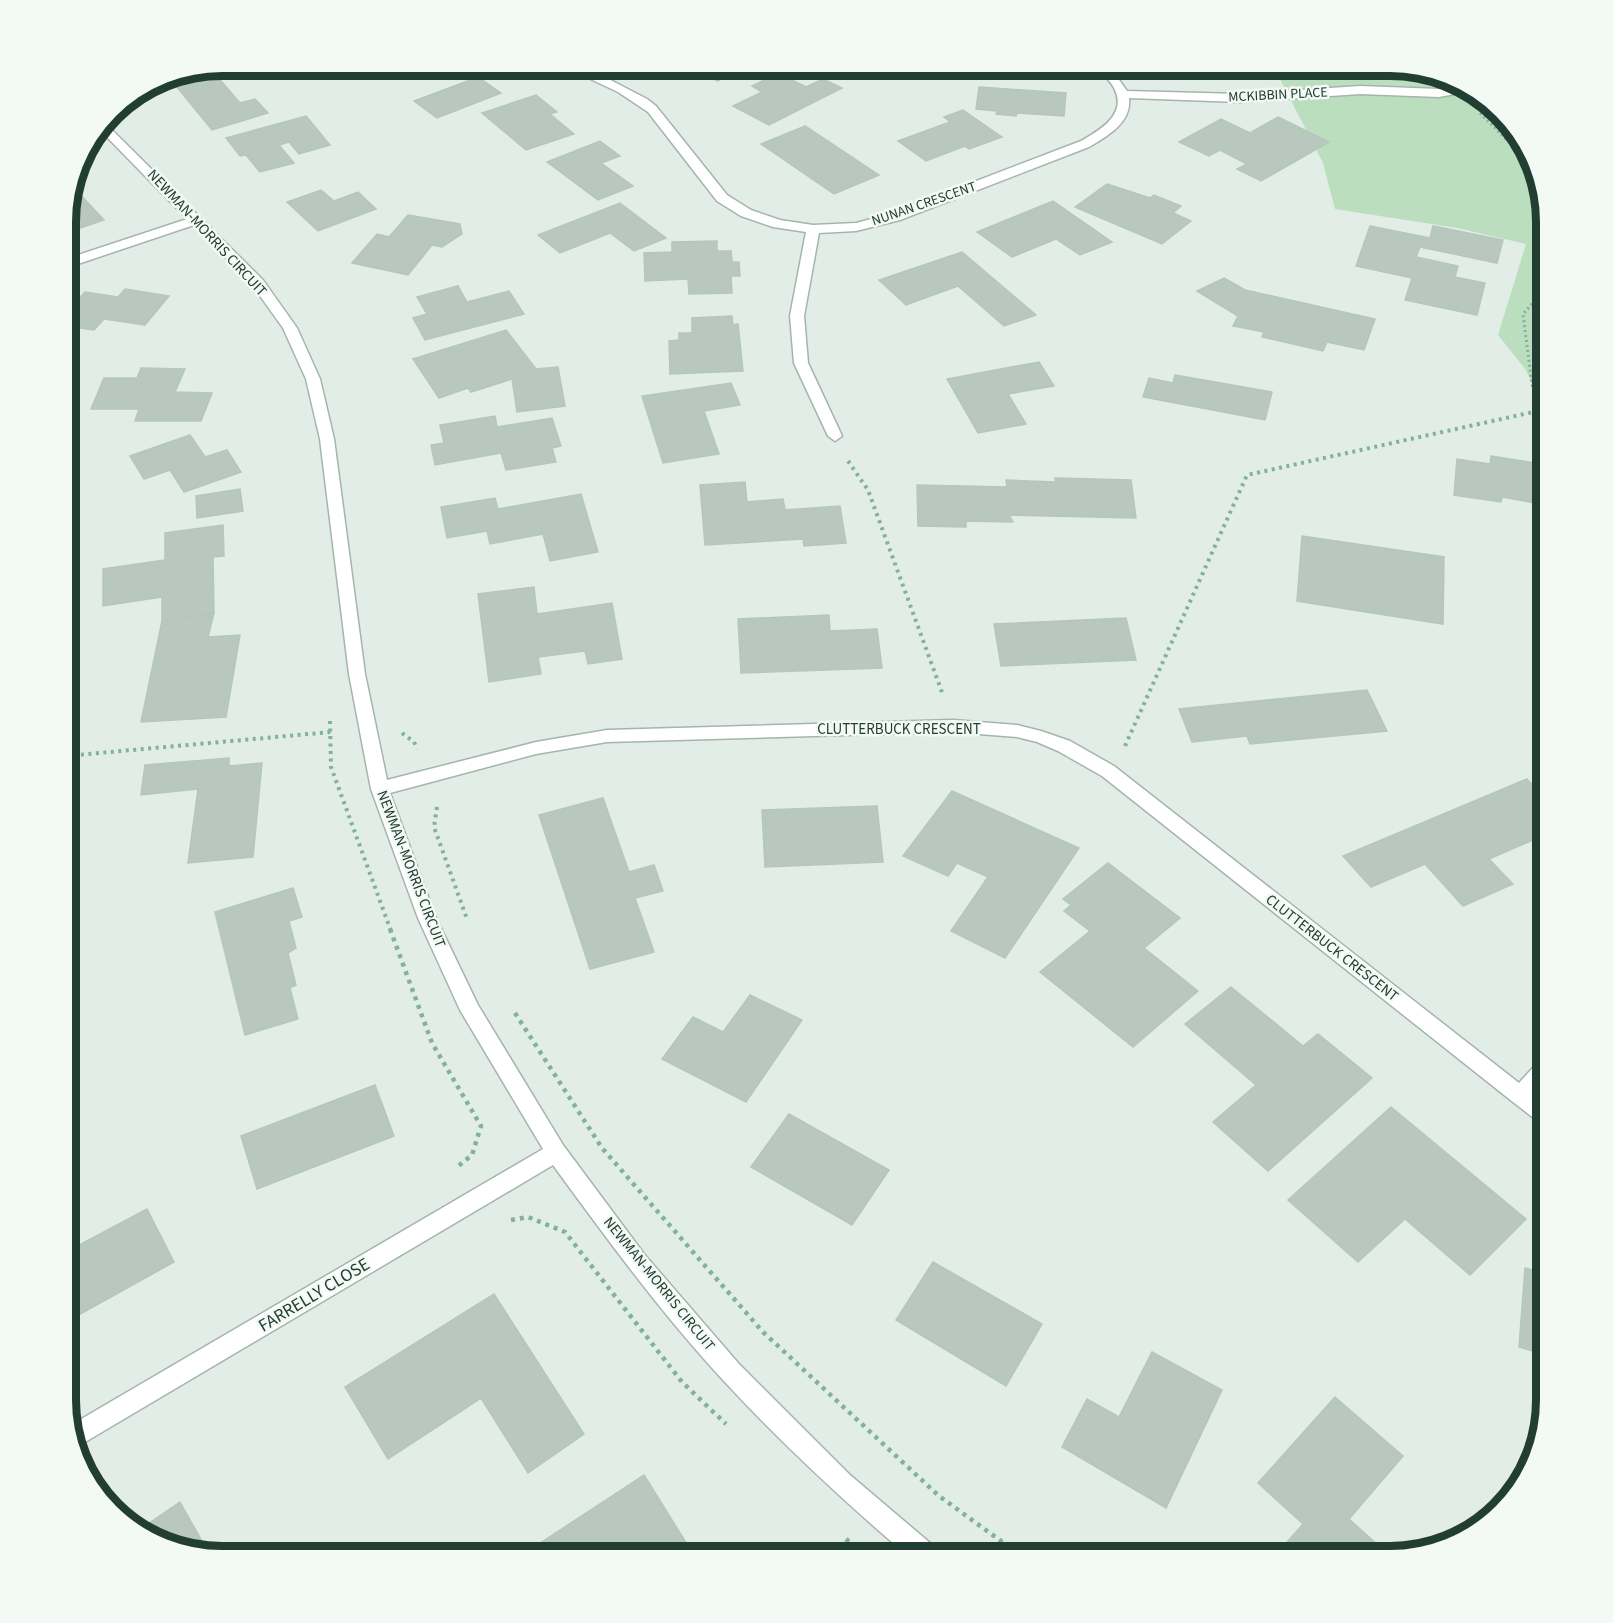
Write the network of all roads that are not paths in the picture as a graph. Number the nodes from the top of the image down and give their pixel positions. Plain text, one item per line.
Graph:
1 (598, 76) edge
2 (1115, 77) edge
3 (1452, 91) edge
4 (1125, 94) junction
5 (109, 131) edge
6 (197, 220) junction
7 (813, 228) junction
8 (77, 260) edge
9 (835, 436) road end
10 (380, 789) junction
11 (1536, 1078) edge
12 (1520, 1096) junction
13 (1536, 1108) edge
14 (556, 1152) junction
15 (80, 1433) edge
16 (914, 1546) edge

1 - 7 street, NUNAN CRESCENT
2 - 4 street
3 - 4 street, MCKIBBIN PLACE
4 - 7 street, NUNAN CRESCENT
5 - 6 street, NEWMAN-MORRIS CIRCUIT
6 - 8 street
6 - 10 street, NEWMAN-MORRIS CIRCUIT
7 - 9 street
10 - 12 street, CLUTTERBUCK CRESCENT
10 - 14 street, NEWMAN-MORRIS CIRCUIT
11 - 12 street
12 - 13 street, CLUTTERBUCK CRESCENT
14 - 15 street, FARRELLY CLOSE
14 - 16 street, NEWMAN-MORRIS CIRCUIT

